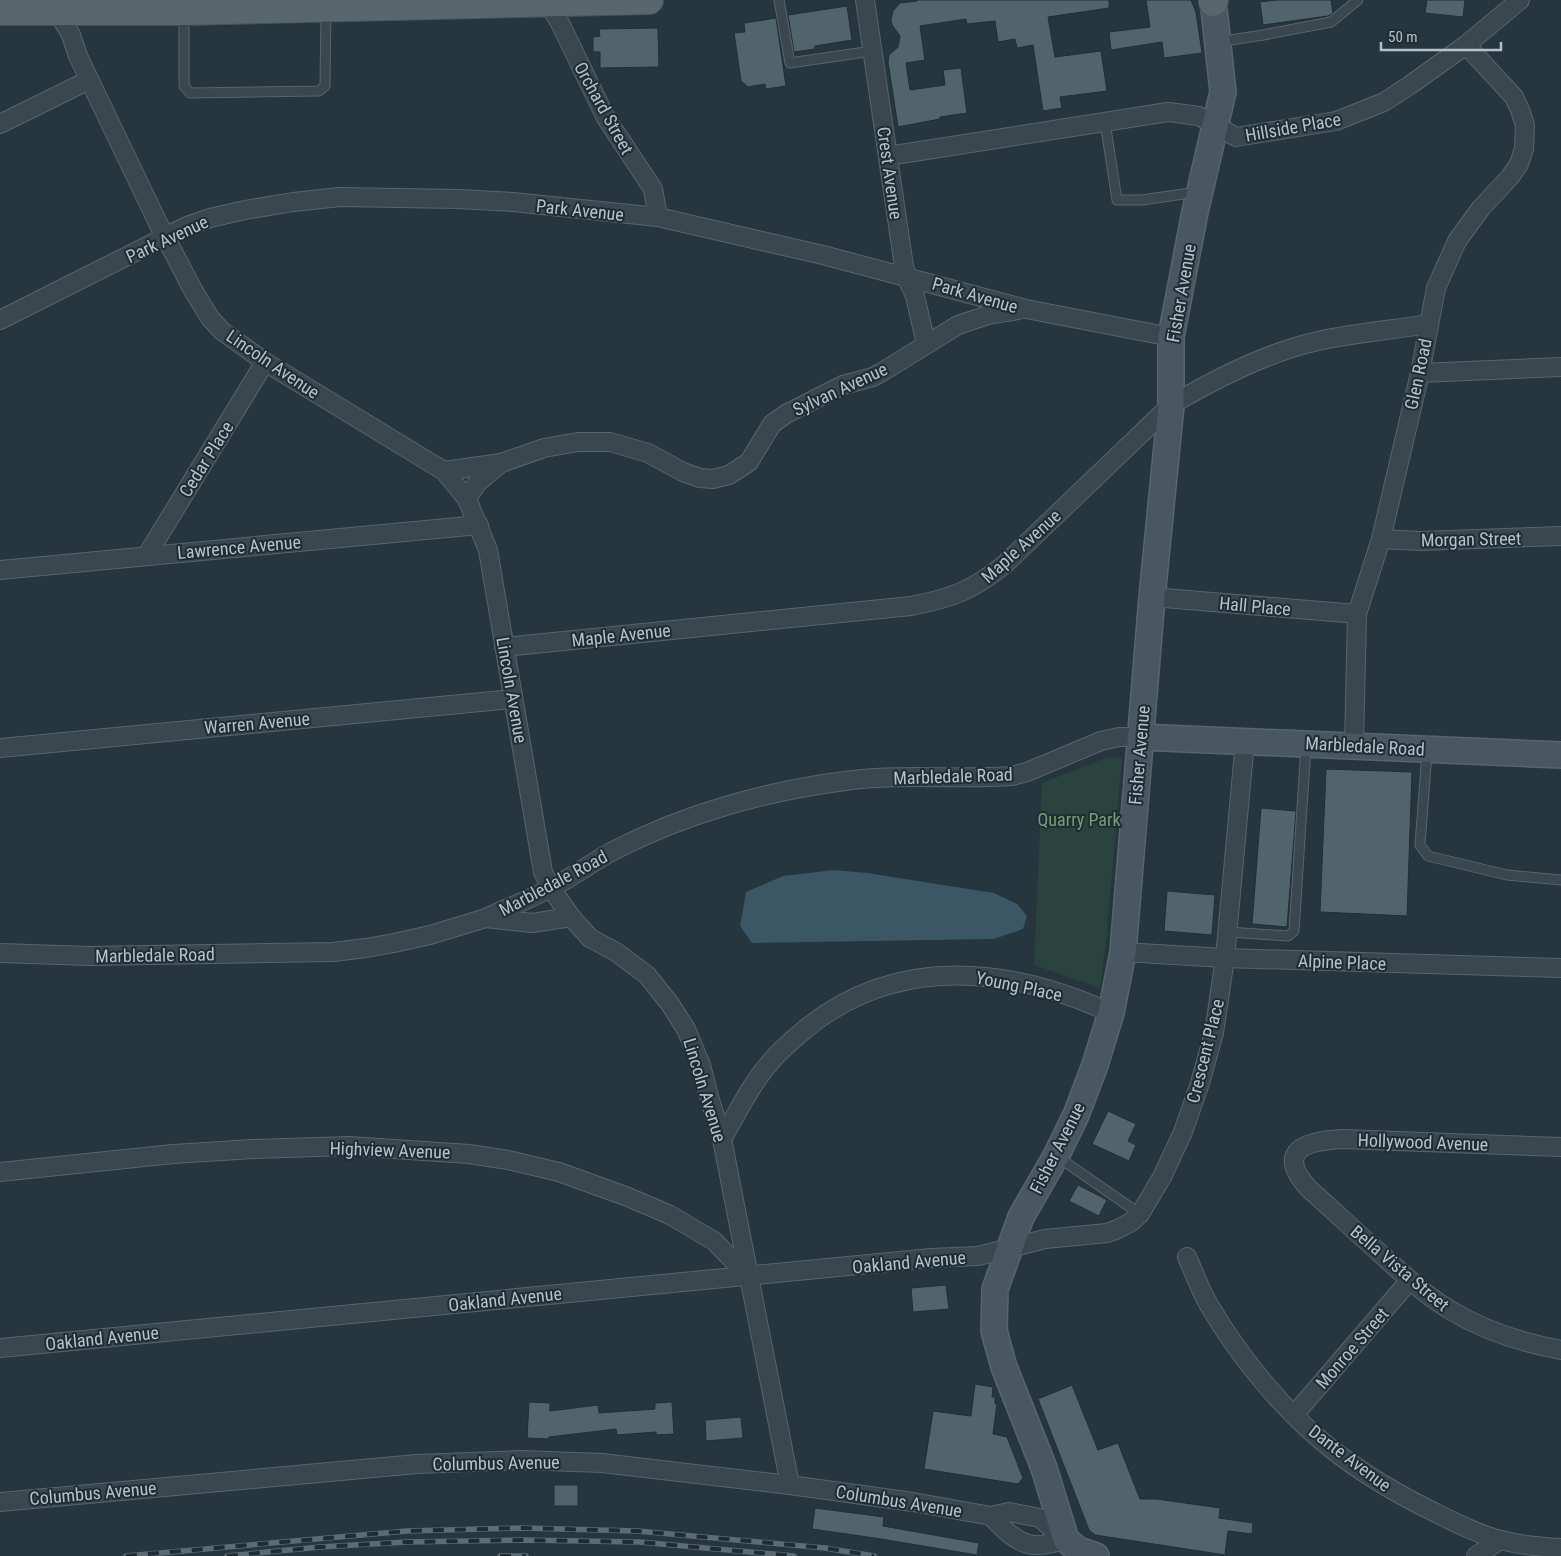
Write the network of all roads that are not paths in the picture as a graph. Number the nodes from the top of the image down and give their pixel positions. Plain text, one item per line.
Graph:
1 (649, 0) edge
2 (779, 0) edge
3 (865, 0) edge
4 (1358, 0) edge
5 (1520, 0) edge
6 (1213, 1) edge
7 (547, 2) edge
8 (435, 3) edge
9 (53, 6) edge
10 (326, 7) junction
11 (184, 11) junction
12 (0, 12) edge
13 (1218, 42) junction
14 (1466, 44) junction
15 (872, 50) junction
16 (89, 80) junction
17 (1105, 122) junction
18 (0, 124) edge
19 (1215, 126) junction
20 (888, 156) junction
21 (1200, 192) junction
22 (658, 217) junction
23 (166, 238) junction
24 (906, 276) junction
25 (1026, 309) junction
26 (0, 320) edge
27 (1428, 324) junction
28 (1171, 337) junction
29 (926, 344) junction
30 (265, 362) junction
31 (1561, 367) edge
32 (1420, 373) junction
33 (1171, 405) junction
34 (501, 463) junction
35 (444, 471) junction
36 (467, 498) junction
37 (479, 525) junction
38 (1561, 536) edge
39 (1381, 538) junction
40 (147, 555) junction
41 (0, 570) edge
42 (1152, 597) junction
43 (1357, 614) junction
44 (504, 647) junction
45 (513, 699) junction
46 (1140, 738) junction
47 (1245, 741) junction
48 (1306, 744) junction
49 (1354, 746) junction
50 (0, 748) edge
51 (1427, 749) junction
52 (1561, 755) edge
53 (1561, 880) edge
54 (551, 888) junction
55 (571, 916) junction
56 (486, 918) junction
57 (1228, 932) junction
58 (1123, 952) junction
59 (0, 953) edge
60 (1225, 958) junction
61 (1561, 968) edge
62 (1111, 1013) junction
63 (722, 1139) junction
64 (1561, 1146) edge
65 (1056, 1156) junction
66 (1293, 1161) joint
67 (0, 1172) edge
68 (1140, 1214) junction
69 (1010, 1248) junction
70 (1186, 1256) dead end
71 (748, 1276) junction
72 (1410, 1280) junction
73 (0, 1348) edge
74 (1561, 1350) edge
75 (1294, 1415) junction
76 (790, 1485) junction
77 (0, 1502) edge
78 (991, 1516) junction
79 (1066, 1540) junction
80 (1500, 1540) junction
81 (1561, 1548) edge
82 (1096, 1556) edge
83 (1476, 1556) edge

1 - 7 main road
2 - 15 lane
3 - 15 street, Crest Avenue
4 - 13 lane
5 - 14 street, Hillside Place
6 - 13 street, Fisher Avenue
7 - 8 main road
7 - 22 street, Orchard Street
8 - 10 main road
9 - 11 main road
9 - 12 main road
9 - 16 street, Lincoln Avenue
10 - 11 main road
10 - 11 lane
13 - 19 street, Fisher Avenue
14 - 19 street, Hillside Place
14 - 27 street, Glen Road
15 - 20 street, Crest Avenue
16 - 18 street
16 - 23 street, Lincoln Avenue
17 - 19 street, Hillside Place
17 - 20 street, Hillside Place
17 - 21 lane
19 - 21 street, Fisher Avenue
20 - 24 street, Crest Avenue
21 - 28 street, Fisher Avenue
22 - 23 street, Park Avenue
22 - 24 street, Park Avenue
23 - 26 street, Park Avenue
23 - 30 street, Lincoln Avenue
24 - 25 street, Park Avenue
24 - 29 street, Crest Avenue
25 - 28 street, Park Avenue
25 - 29 street, Sylvan Avenue
27 - 32 street, Glen Road
27 - 33 street, Maple Avenue
28 - 33 street, Fisher Avenue
29 - 34 street, Sylvan Avenue
30 - 35 street, Lincoln Avenue
30 - 40 street, Cedar Place
31 - 32 street
32 - 39 street, Glen Road
33 - 42 street, Fisher Avenue
33 - 44 street, Maple Avenue
34 - 35 street, Sylvan Avenue
34 - 36 street, Sylvan Avenue
35 - 36 street, Lincoln Avenue
36 - 37 street, Lincoln Avenue
37 - 40 street, Lawrence Avenue
37 - 44 street, Lincoln Avenue
38 - 39 street, Morgan Street
39 - 43 street, Glen Road
40 - 41 street, Lawrence Avenue
42 - 43 street, Hall Place
42 - 46 street, Fisher Avenue
43 - 49 street, Glen Road
44 - 45 street, Lincoln Avenue
45 - 50 street, Warren Avenue
45 - 54 street, Lincoln Avenue
46 - 47 street, Marbledale Road
46 - 54 street, Marbledale Road
46 - 58 street, Fisher Avenue
47 - 48 street, Marbledale Road
47 - 57 street, Crescent Place
48 - 49 street, Marbledale Road
48 - 57 lane
49 - 51 street, Marbledale Road
51 - 52 street, Marbledale Road
51 - 53 lane
54 - 55 street, Lincoln Avenue
54 - 56 street, Marbledale Road
55 - 56 street, Marbledale Road
55 - 63 street, Lincoln Avenue
56 - 59 street, Marbledale Road
57 - 60 street, Crescent Place
58 - 60 street, Alpine Place
58 - 62 street, Fisher Avenue
60 - 61 street, Alpine Place
60 - 68 street, Crescent Place
62 - 63 street, Young Place
62 - 65 street, Fisher Avenue
63 - 71 street, Lincoln Avenue
64 - 66 street, Hollywood Avenue
65 - 68 lane
65 - 69 street, Fisher Avenue
66 - 72 street, Bella Vista Street
67 - 71 street, Highview Avenue
68 - 69 street, Crescent Place
69 - 71 street, Oakland Avenue
69 - 79 street, Fisher Avenue
70 - 75 street, Dante Avenue
71 - 73 street, Oakland Avenue
71 - 76 street, Lincoln Avenue
72 - 74 street, Bella Vista Street
72 - 75 street, Monroe Street
75 - 80 street, Dante Avenue
76 - 77 street, Columbus Avenue
76 - 78 street, Columbus Avenue
78 - 79 street, Columbus Avenue
78 - 79 street
79 - 82 street, Columbus Avenue
80 - 81 street, Dante Avenue
80 - 83 street

